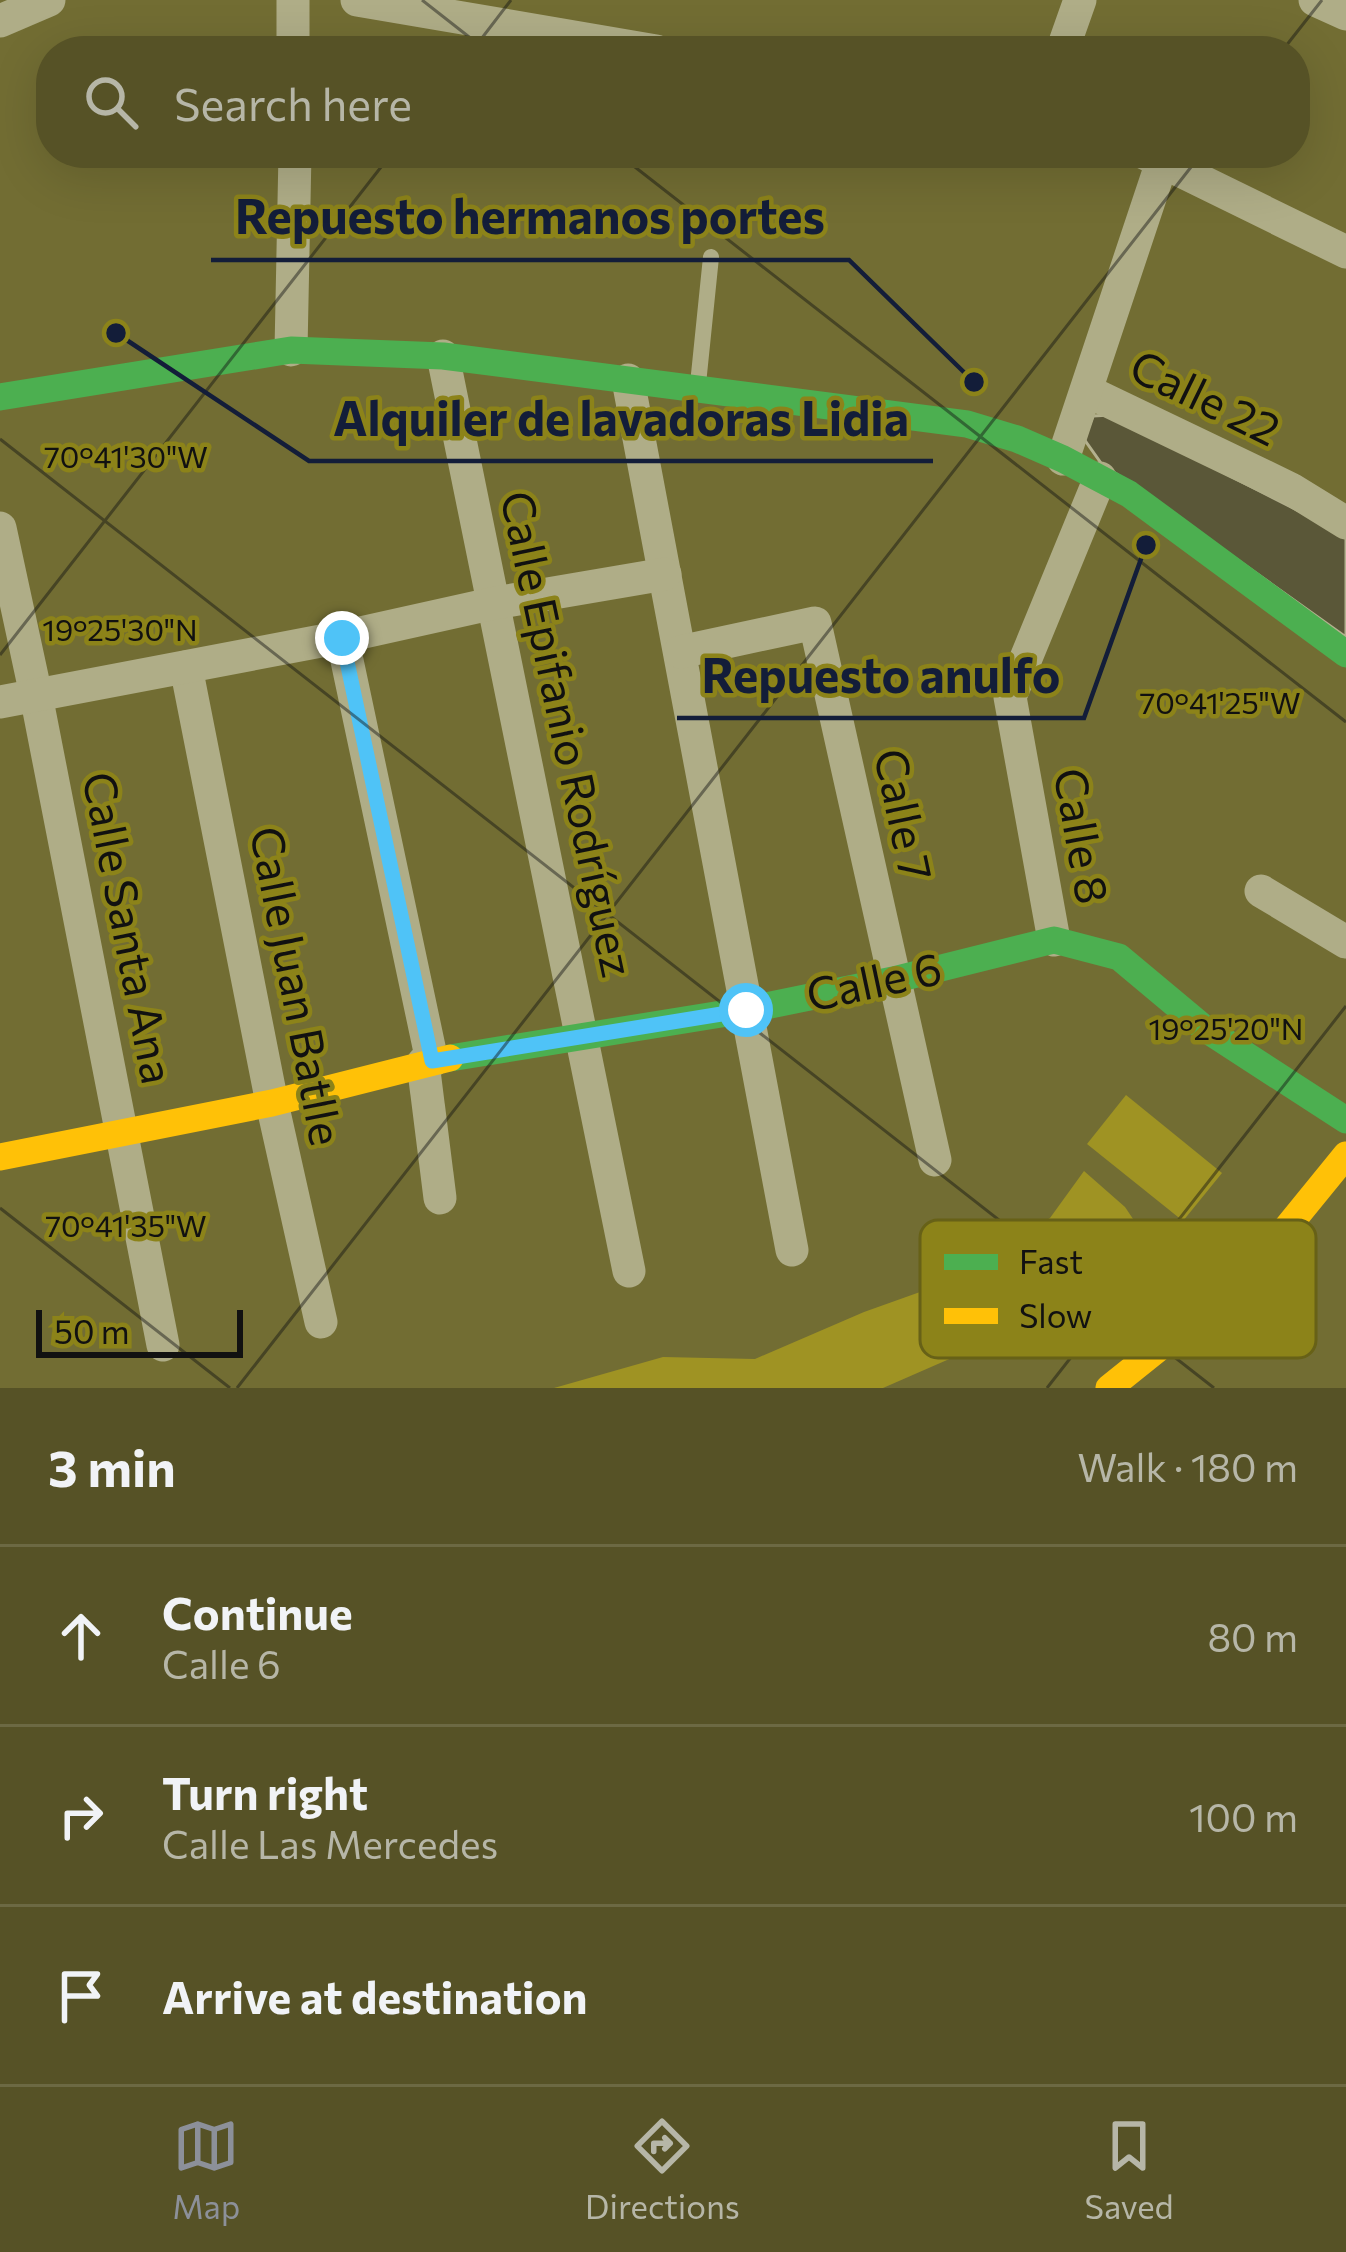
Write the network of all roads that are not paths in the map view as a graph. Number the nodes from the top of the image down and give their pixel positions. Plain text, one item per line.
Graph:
1 (49, 0) edge
2 (293, 0) edge
3 (357, 0) edge
4 (1080, 0) edge
5 (1315, 0) edge
6 (1346, 14) edge
7 (0, 21) edge
8 (293, 36) edge
9 (568, 36) edge
10 (1067, 36) edge
11 (295, 168) edge
12 (1150, 168) edge
13 (1174, 168) edge
14 (1346, 252) edge
15 (711, 257) dead end
16 (291, 350) junction
17 (443, 356) junction
18 (628, 380) junction
19 (698, 391) junction
20 (1087, 391) junction
21 (0, 398) edge
22 (1063, 459) junction
23 (1100, 478) junction
24 (1346, 523) edge
25 (0, 528) edge
26 (665, 574) junction
27 (495, 603) junction
28 (342, 638) junction
29 (680, 652) junction
30 (1346, 654) edge
31 (186, 667) junction
32 (36, 695) junction
33 (0, 702) edge
34 (1261, 891) dead end
35 (1054, 940) junction
36 (1346, 942) edge
37 (893, 980) junction
38 (746, 1010) junction
39 (583, 1036) junction
40 (428, 1062) junction
41 (272, 1103) junction
42 (1346, 1120) edge
43 (122, 1132) junction
44 (1346, 1154) edge
45 (0, 1157) edge
46 (935, 1160) dead end
47 (440, 1198) dead end
48 (1293, 1220) edge
49 (792, 1250) dead end
50 (629, 1270) dead end
51 (321, 1322) dead end
52 (163, 1345) dead end
53 (1146, 1358) edge
54 (1109, 1388) edge

1 - 7 street
2 - 8 street
3 - 9 street
4 - 10 street
5 - 6 street
11 - 16 street
12 - 20 street
13 - 14 street
15 - 19 lane
16 - 17 street
16 - 21 street
17 - 18 street
17 - 27 street, Calle Epifanio Rodríguez
18 - 19 street
18 - 26 street
19 - 22 street
20 - 22 street
20 - 24 street, Calle 22
22 - 23 street
23 - 30 street
23 - 35 street, Calle 8
25 - 32 street, Calle Santa Ana
26 - 27 street
26 - 29 street
27 - 28 street
27 - 39 street, Calle Epifanio Rodríguez
28 - 31 street
28 - 40 street
29 - 37 street, Calle 7
29 - 38 street
31 - 32 street
31 - 41 street, Calle Juan Batlle
32 - 33 street
32 - 43 street, Calle Santa Ana
34 - 36 street
35 - 37 street, Calle 6
35 - 42 street, Calle 6
37 - 38 street, Calle 6
37 - 46 street, Calle 7
38 - 39 street, Calle 6
38 - 49 street
39 - 40 street, Calle 6
39 - 50 street, Calle Epifanio Rodríguez
40 - 41 street, Calle 6
40 - 47 street
41 - 43 street, Calle 6
41 - 51 street, Calle Juan Batlle
43 - 45 street, Calle 6
43 - 52 street, Calle Santa Ana
44 - 48 street
53 - 54 street

